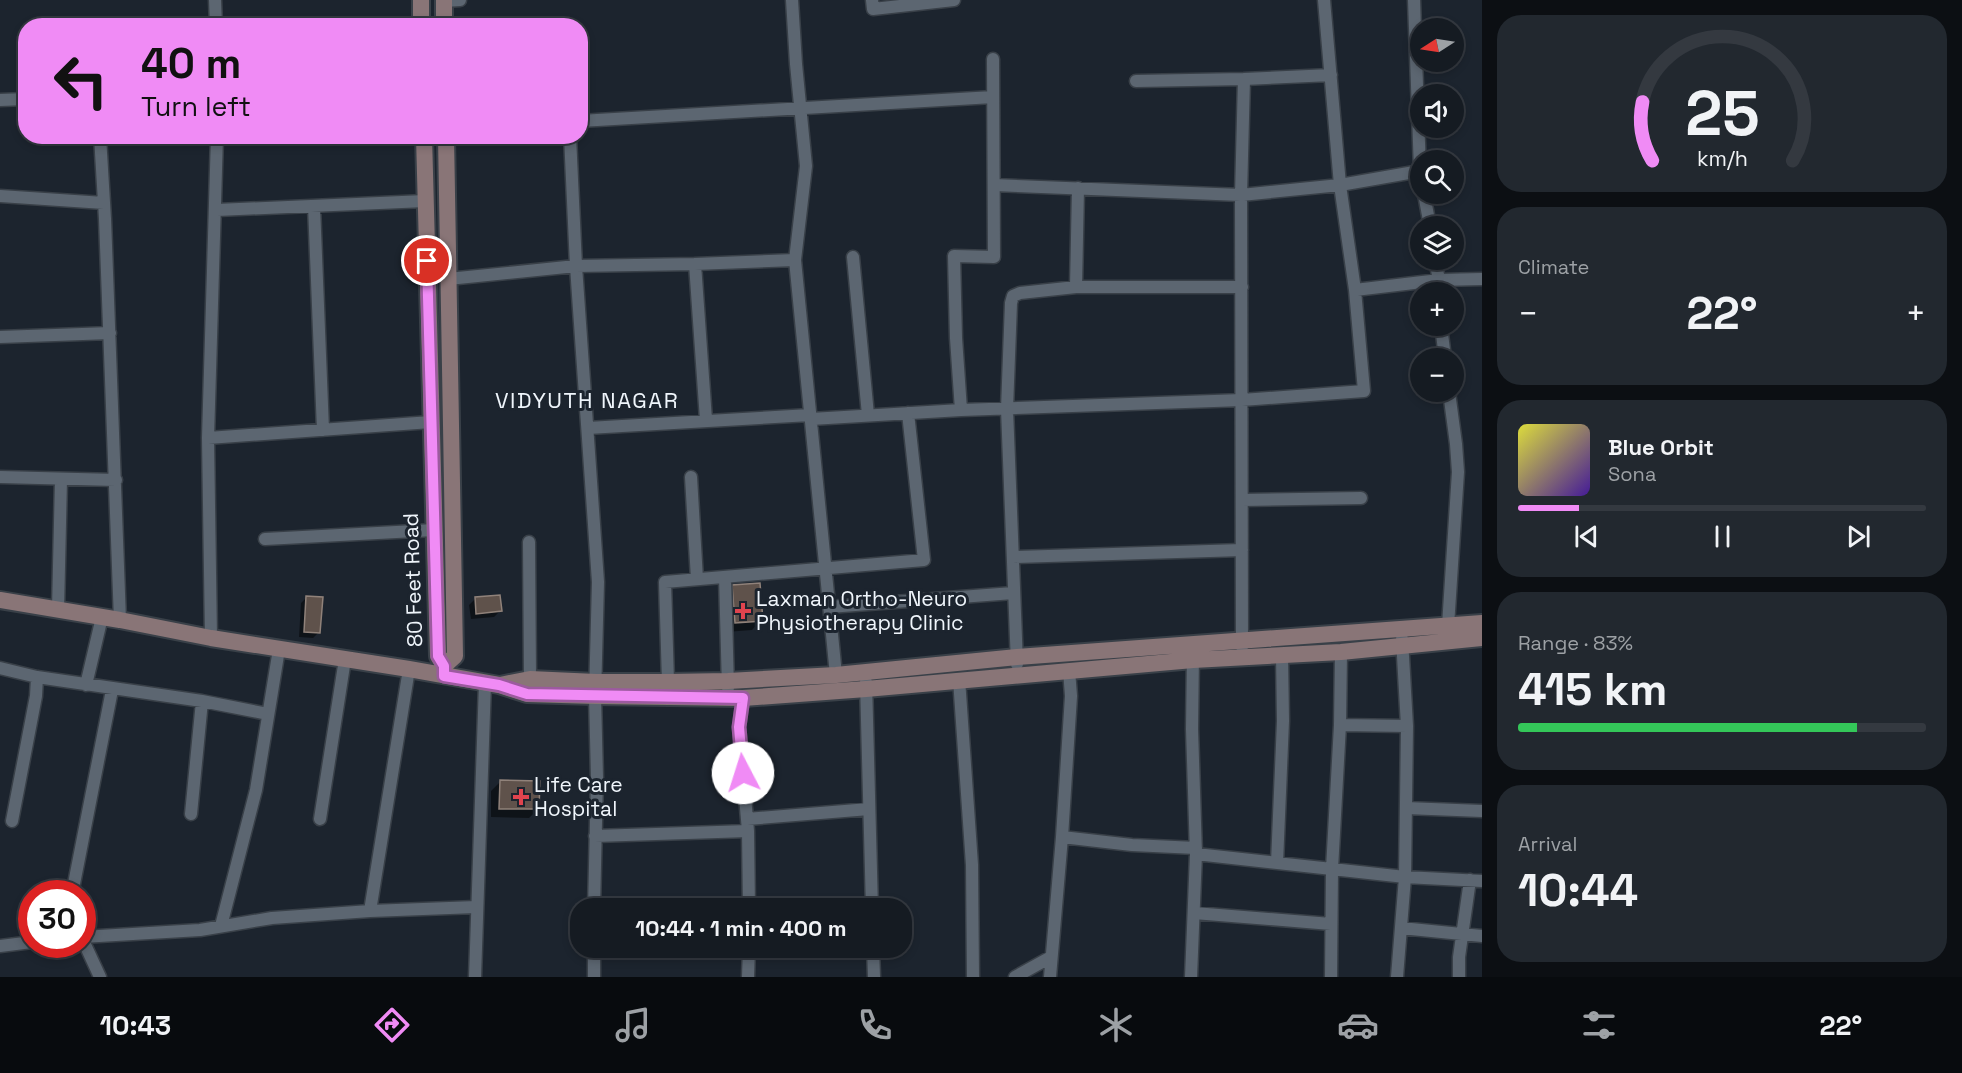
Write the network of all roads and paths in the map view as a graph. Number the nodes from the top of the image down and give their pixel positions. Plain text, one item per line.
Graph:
1 (215, 0) edge
2 (421, 0) edge
3 (449, 0) edge
4 (792, 0) edge
5 (872, 0) edge
6 (954, 0) edge
7 (1324, 0) edge
8 (1414, 0) edge
9 (216, 18) edge
10 (421, 18) edge
11 (446, 18) edge
12 (993, 59) dead end
13 (1331, 75) junction
14 (1244, 79) junction
15 (1136, 81) dead end
16 (993, 96) junction
17 (18, 99) edge
18 (0, 100) edge
19 (800, 109) junction
20 (588, 122) edge
21 (100, 144) edge
22 (217, 144) edge
23 (424, 144) edge
24 (446, 144) edge
25 (570, 144) edge
26 (1419, 150) edge
27 (1410, 173) edge
28 (994, 185) junction
29 (1340, 185) junction
30 (1078, 188) junction
31 (1241, 195) junction
32 (0, 196) edge
33 (425, 201) junction
34 (104, 203) junction
35 (314, 206) junction
36 (217, 210) junction
37 (853, 257) dead end
38 (795, 260) junction
39 (695, 264) junction
40 (576, 266) junction
41 (1437, 270) edge
42 (448, 279) junction
43 (1482, 279) edge
44 (1439, 280) junction
45 (1076, 287) junction
46 (1242, 287) junction
47 (1355, 290) junction
48 (110, 333) junction
49 (0, 337) edge
50 (1242, 400) junction
51 (1450, 402) edge
52 (1007, 409) junction
53 (961, 410) junction
54 (908, 413) junction
55 (868, 416) junction
56 (811, 417) junction
57 (706, 420) junction
58 (431, 422) junction
59 (588, 428) junction
60 (323, 430) junction
61 (208, 438) junction
62 (0, 477) edge
63 (691, 477) dead end
64 (61, 479) junction
65 (116, 480) junction
66 (1361, 498) dead end
67 (1242, 500) junction
68 (434, 530) junction
69 (265, 539) dead end
70 (529, 542) dead end
71 (1242, 550) junction
72 (1013, 557) junction
73 (826, 568) junction
74 (725, 577) junction
75 (697, 579) junction
76 (1013, 593) junction
77 (0, 600) edge
78 (830, 607) junction
79 (58, 610) junction
80 (102, 617) junction
81 (120, 620) junction
82 (1482, 623) edge
83 (1448, 626) junction
84 (1402, 637) junction
85 (211, 638) junction
86 (1482, 638) edge
87 (1242, 640) junction
88 (279, 649) junction
89 (1193, 651) junction
90 (1341, 652) junction
91 (1282, 655) junction
92 (1017, 657) junction
93 (1242, 657) junction
94 (345, 659) junction
95 (0, 668) edge
96 (410, 669) junction
97 (1069, 670) junction
98 (444, 671) junction
99 (866, 672) junction
100 (1018, 674) junction
101 (836, 675) junction
102 (36, 678) junction
103 (530, 678) junction
104 (959, 679) junction
105 (728, 681) junction
106 (668, 682) junction
107 (492, 684) junction
108 (86, 686) junction
109 (595, 689) junction
110 (866, 689) junction
111 (112, 690) junction
112 (736, 698) junction
113 (202, 701) junction
114 (268, 714) junction
115 (1340, 725) junction
116 (1407, 726) junction
117 (1406, 808) junction
118 (869, 809) junction
119 (1482, 811) edge
120 (191, 814) dead end
121 (320, 819) dead end
122 (12, 821) dead end
123 (748, 825) junction
124 (595, 836) junction
125 (1062, 837) junction
126 (1196, 851) junction
127 (1277, 863) junction
128 (1332, 869) junction
129 (1405, 877) junction
130 (75, 880) edge
131 (1476, 880) edge
132 (594, 898) edge
133 (749, 898) edge
134 (872, 898) edge
135 (476, 907) junction
136 (370, 911) junction
137 (1194, 913) junction
138 (1331, 924) junction
139 (221, 926) junction
140 (1401, 928) junction
141 (1462, 934) junction
142 (96, 936) edge
143 (1482, 936) edge
144 (18, 944) edge
145 (0, 946) edge
146 (1052, 957) junction
147 (91, 958) edge
148 (594, 958) edge
149 (749, 958) edge
150 (873, 958) edge
151 (100, 977) edge
152 (475, 977) edge
153 (594, 977) edge
154 (748, 977) edge
155 (874, 977) edge
156 (973, 977) edge
157 (1015, 977) edge
158 (1050, 977) edge
159 (1191, 977) edge
160 (1331, 977) edge
161 (1397, 977) edge
162 (1459, 977) edge

1 - 9 street
2 - 10 street
3 - 11 street
4 - 19 street
5 - 6 street
7 - 13 street
8 - 26 street
12 - 16 street
13 - 14 street
13 - 29 street
14 - 15 street
14 - 31 street
16 - 19 street
16 - 28 street
17 - 18 street
19 - 20 street
19 - 38 street
21 - 34 street
22 - 36 street
23 - 33 street, 80 Feet Road
24 - 42 street, 80 Feet Road
25 - 40 street
27 - 29 street
28 - 30 street
28 - 53 street
29 - 31 street
29 - 47 street
30 - 31 street
30 - 45 street
31 - 46 street
32 - 34 street
33 - 35 street
33 - 58 street, 80 Feet Road
34 - 48 street
35 - 36 street
35 - 60 street
36 - 61 street
37 - 55 street
38 - 39 street
38 - 56 street
39 - 40 street
39 - 57 street
40 - 42 street
40 - 59 street
41 - 44 street
42 - 98 street, 80 Feet Road
43 - 44 street
44 - 47 street
45 - 46 street
45 - 52 street
46 - 50 street
47 - 50 street
48 - 49 street
48 - 65 street
50 - 52 street
50 - 67 street
51 - 83 street
52 - 53 street
52 - 72 street
53 - 54 street
54 - 55 street
54 - 73 street
55 - 56 street
56 - 57 street
56 - 73 street
57 - 59 street
58 - 60 street
58 - 68 street, 80 Feet Road
59 - 109 street
60 - 61 street
61 - 85 street
62 - 64 street
63 - 75 street
64 - 65 street
64 - 79 street
65 - 81 street
66 - 67 street
67 - 71 street
68 - 69 street
68 - 98 street, 80 Feet Road
70 - 103 street
71 - 72 street
71 - 87 street
72 - 76 street
73 - 74 street
73 - 78 street
74 - 75 street
74 - 105 street
75 - 106 street
76 - 78 street
76 - 92 street
77 - 79 street
78 - 101 street
79 - 80 street
80 - 81 street
80 - 108 street
81 - 85 street
82 - 83 street
83 - 84 street
84 - 86 street
84 - 87 street
84 - 90 street
84 - 116 street
85 - 88 street
87 - 89 street
87 - 93 street
88 - 94 street
88 - 114 street
89 - 92 street
89 - 93 street
89 - 97 street
89 - 126 street
90 - 91 street
90 - 115 street
91 - 93 street
91 - 127 street
92 - 99 street
92 - 100 street
94 - 96 street
94 - 121 street
95 - 102 street
96 - 98 street
96 - 136 street
97 - 100 street
97 - 125 street
98 - 107 street
99 - 101 street
99 - 110 street
100 - 104 street
101 - 105 street
102 - 108 street
102 - 122 street
103 - 107 street
103 - 109 street
104 - 110 street
104 - 156 street
105 - 106 street
105 - 112 street
106 - 109 street
107 - 109 street
107 - 135 street
108 - 111 street
109 - 112 street
109 - 124 street
110 - 112 street
110 - 118 street
111 - 113 street
111 - 130 street
112 - 123 street
113 - 114 street
113 - 120 street
114 - 139 street
115 - 116 street
115 - 128 street
116 - 117 street
117 - 119 street
117 - 129 street
118 - 123 street
118 - 134 street
123 - 124 street
123 - 133 street
124 - 132 street
125 - 126 street
125 - 146 street
126 - 127 street
126 - 137 street
127 - 128 street
128 - 129 street
128 - 138 street
129 - 131 street
129 - 140 street
131 - 141 street
135 - 136 street
135 - 152 street
136 - 139 street
137 - 138 street
137 - 159 street
138 - 160 street
139 - 142 street
140 - 141 street
140 - 161 street
141 - 143 street
141 - 162 street
144 - 145 street
146 - 157 street
146 - 158 street
147 - 151 street
148 - 153 street
149 - 154 street
150 - 155 street

